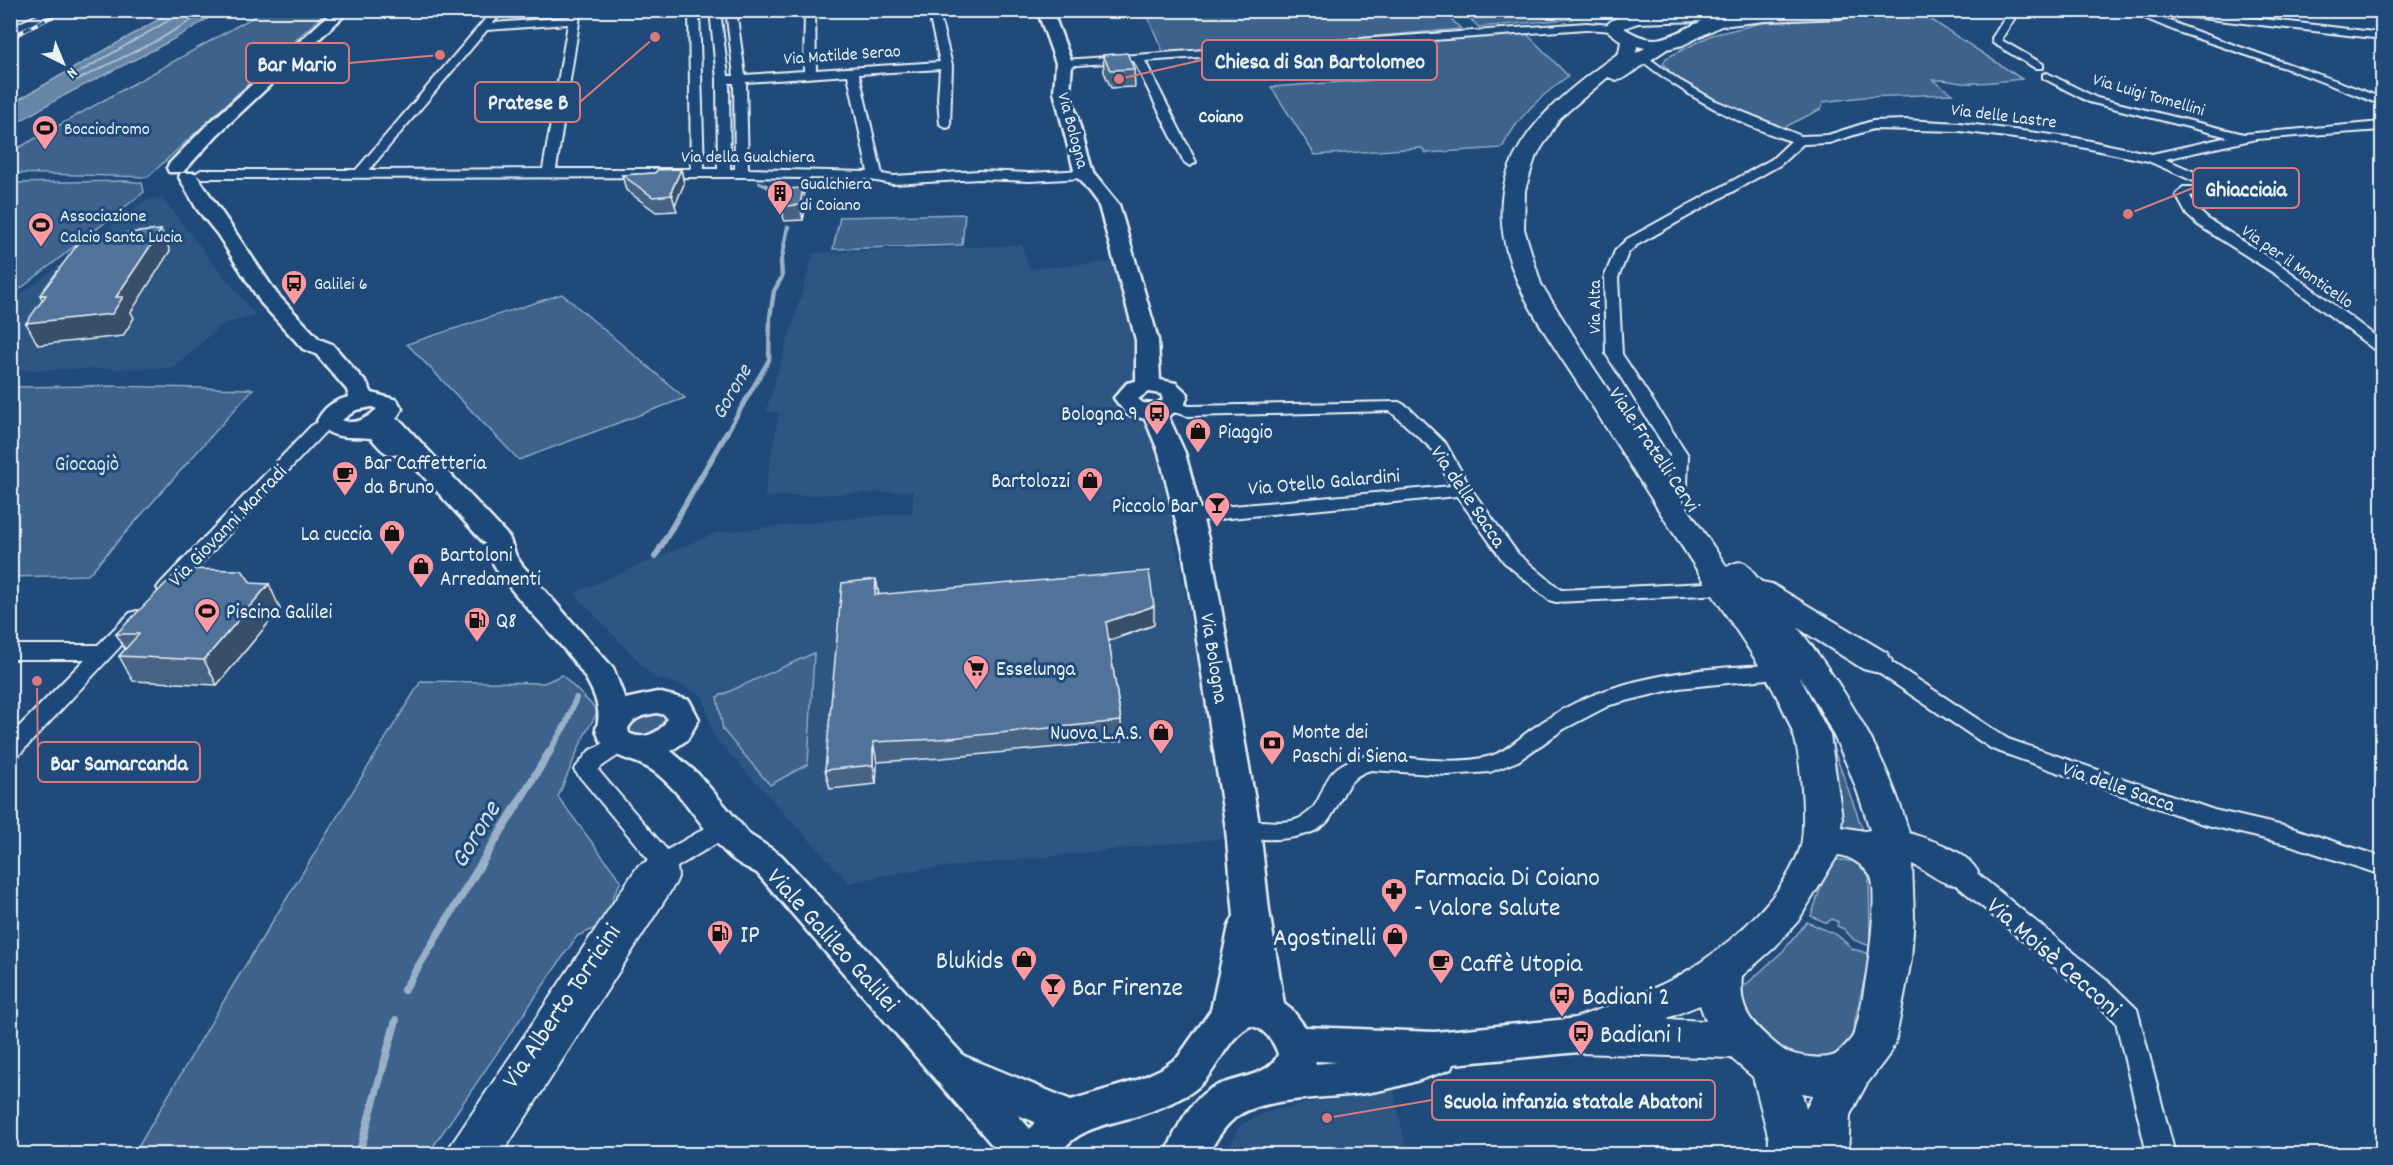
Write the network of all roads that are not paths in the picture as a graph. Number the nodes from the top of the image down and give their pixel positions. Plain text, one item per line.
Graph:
1 (39, 10) edge
2 (344, 10) edge
3 (499, 10) edge
4 (694, 10) edge
5 (715, 10) edge
6 (730, 10) edge
7 (810, 10) edge
8 (933, 10) edge
9 (1044, 10) edge
10 (1597, 10) edge
11 (1722, 10) edge
12 (1891, 10) edge
13 (2016, 10) edge
14 (2140, 10) edge
15 (2157, 10) edge
16 (1836, 12) edge
17 (1801, 13) edge
18 (576, 15) edge
19 (10, 22) edge
20 (487, 27) junction
21 (1623, 31) edge
22 (2382, 36) edge
23 (1138, 58) junction
24 (1064, 63) junction
25 (946, 65) junction
26 (2039, 66) dead end
27 (853, 71) junction
28 (810, 74) junction
29 (2047, 76) dead end
30 (740, 78) junction
31 (723, 80) junction
32 (2382, 102) edge
33 (946, 124) dead end
34 (2382, 126) edge
35 (2243, 138) junction
36 (1800, 140) junction
37 (202, 141) junction
38 (2152, 158) junction
39 (1190, 162) dead end
40 (192, 171) junction
41 (549, 173) junction
42 (724, 173) junction
43 (741, 173) junction
44 (359, 174) junction
45 (698, 174) junction
46 (1084, 174) junction
47 (876, 177) junction
48 (311, 344) junction
49 (2382, 348) edge
50 (362, 401) junction
51 (1158, 401) junction
52 (380, 421) junction
53 (335, 423) junction
54 (1678, 486) junction
55 (1462, 490) junction
56 (1190, 516) junction
57 (502, 557) junction
58 (1736, 585) junction
59 (10, 652) edge
60 (101, 652) junction
61 (1875, 661) junction
62 (1780, 672) junction
63 (1818, 679) junction
64 (624, 737) junction
65 (10, 750) edge
66 (1879, 800) junction
67 (724, 828) junction
68 (1243, 829) junction
69 (1837, 845) junction
70 (1893, 861) junction
71 (665, 863) junction
72 (2382, 866) edge
73 (1958, 872) junction
74 (1722, 969) junction
75 (1247, 1015) junction
76 (1579, 1035) junction
77 (1295, 1043) junction
78 (1478, 1046) junction
79 (1757, 1053) junction
80 (947, 1066) junction
81 (1850, 1071) junction
82 (1274, 1086) junction
83 (1069, 1118) junction
84 (461, 1155) edge
85 (486, 1155) edge
86 (1026, 1155) edge
87 (1039, 1155) edge
88 (1187, 1155) edge
89 (1791, 1155) edge
90 (1825, 1155) edge
91 (2161, 1155) edge

1 - 19 street
2 - 37 main road
3 - 20 street
4 - 45 street
5 - 31 street
6 - 30 street
7 - 28 street
8 - 25 street
9 - 24 main road, Via Bologna
10 - 21 street, Via delle Lastre
11 - 21 main road, Viale Fratelli Cervi
12 - 16 street
13 - 26 street
14 - 32 street
15 - 22 street
16 - 17 main road, Viale Fratelli Cervi
17 - 21 main road, Viale Fratelli Cervi
18 - 20 street
18 - 41 street
20 - 44 street
21 - 23 street
21 - 36 street, Via delle Lastre
21 - 54 main road, Viale Fratelli Cervi
21 - 58 main road, Viale Fratelli Cervi
23 - 24 street
23 - 39 street
24 - 46 main road, Via Bologna
25 - 27 street, Via Matilde Serao
25 - 33 street
27 - 28 street, Via Matilde Serao
27 - 47 street
28 - 30 street, Via Matilde Serao
29 - 35 street, Via Luigi Tomellini
30 - 31 street, Via Matilde Serao
30 - 43 street
31 - 42 street
34 - 35 street, Via delle Lastre
35 - 38 street, Via delle Lastre
36 - 38 street, Via delle Lastre
36 - 54 street, Via Alta
37 - 40 main road
37 - 40 main road
38 - 49 street, Via per il Monticello
40 - 44 street, Via della Gualchiera
40 - 48 main road
41 - 44 street, Via della Gualchiera
41 - 45 street, Via della Gualchiera
42 - 43 street, Via della Gualchiera
42 - 45 street, Via della Gualchiera
43 - 47 street, Via della Gualchiera
46 - 47 street, Via della Gualchiera
46 - 51 main road, Via Bologna
48 - 50 main road
48 - 53 main road
50 - 52 main road
50 - 53 main road
51 - 55 street, Via delle Sacca
51 - 56 main road, Via Bologna
52 - 53 main road
52 - 57 main road
53 - 57 main road
53 - 60 street, Via Giovanni Marradi
54 - 58 main road, Viale Fratelli Cervi
55 - 56 street, Via Otello Galardini
55 - 58 street, Via delle Sacca
56 - 68 main road, Via Bologna
57 - 64 main road
58 - 61 main road
58 - 62 main road, Viale Fratelli Cervi
58 - 63 main road, Viale Fratelli Cervi
59 - 60 street
60 - 65 street, Via Giovanni Marradi
61 - 63 main road
61 - 72 street, Via delle Sacca
62 - 68 street
62 - 69 main road, Viale Fratelli Cervi
63 - 66 main road, Viale Fratelli Cervi
64 - 67 main road, Viale Galileo Galilei
64 - 71 street
66 - 70 main road, Viale Fratelli Cervi
66 - 73 main road
67 - 71 street, Via Alberto Torricini
67 - 80 main road, Viale Galileo Galilei
68 - 75 main road, Via Bologna
69 - 70 main road
69 - 74 main road, Viale Fratelli Cervi
70 - 73 main road
70 - 81 main road, Viale Fratelli Cervi
71 - 84 street, Via Alberto Torricini
71 - 85 street, Via Alberto Torricini
73 - 91 street, Via Moisè Cecconi
74 - 76 main road, Viale Fratelli Cervi
74 - 79 main road
75 - 77 main road
75 - 83 main road
76 - 78 main road
76 - 79 main road
77 - 78 main road
77 - 82 main road
78 - 82 main road
79 - 81 main road
79 - 89 main road
80 - 83 main road
80 - 86 main road, Viale Galileo Galilei
81 - 90 main road, Viale Fratelli Cervi
82 - 88 main road
83 - 87 main road

